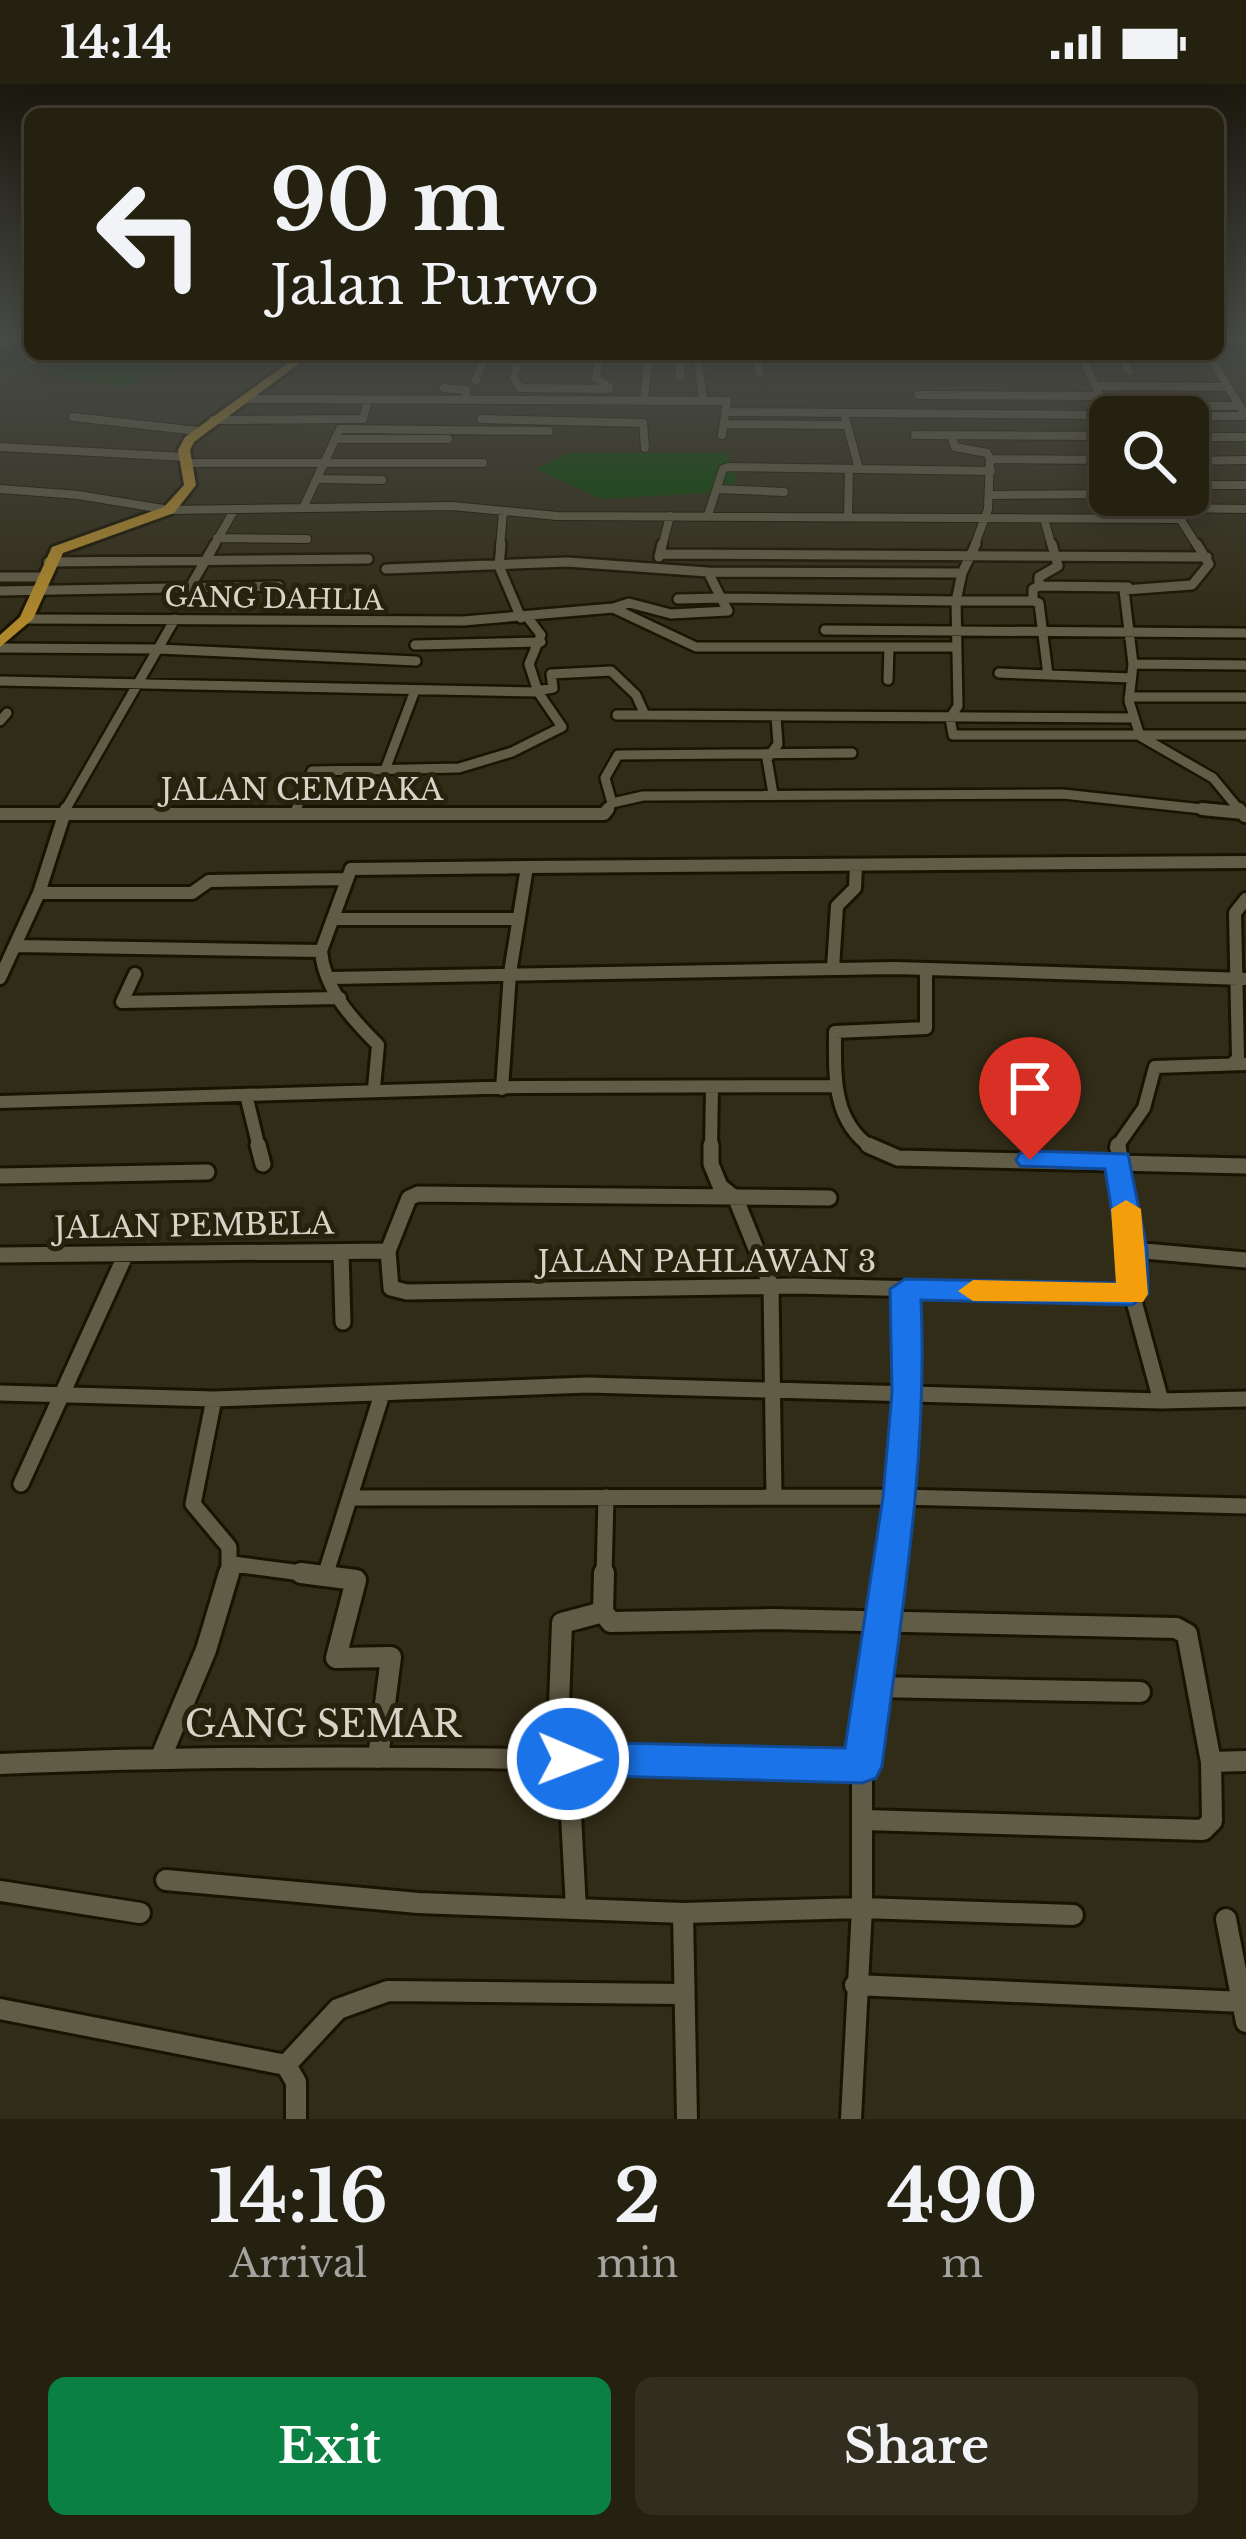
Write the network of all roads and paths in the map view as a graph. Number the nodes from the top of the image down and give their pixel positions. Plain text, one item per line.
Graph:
1 (195, 433) edge
2 (338, 433) edge
3 (379, 433) edge
4 (644, 433) edge
5 (847, 433) edge
6 (915, 435) dead end
7 (951, 436) junction
8 (1089, 436) edge
9 (1209, 437) edge
10 (1246, 437) edge
11 (448, 440) dead end
12 (0, 448) edge
13 (645, 448) dead end
14 (991, 459) junction
15 (187, 460) junction
16 (1089, 460) edge
17 (1209, 460) edge
18 (1246, 460) edge
19 (327, 462) junction
20 (483, 464) dead end
21 (854, 469) junction
22 (991, 471) junction
23 (382, 480) dead end
24 (318, 482) junction
25 (1209, 485) edge
26 (1246, 485) edge
27 (0, 489) edge
28 (717, 489) junction
29 (360, 492) dead end
30 (784, 492) dead end
31 (1089, 494) edge
32 (992, 495) junction
33 (303, 508) junction
34 (1209, 508) edge
35 (235, 509) junction
36 (1246, 509) edge
37 (170, 510) junction
38 (503, 512) junction
39 (708, 515) junction
40 (670, 516) junction
41 (1179, 516) edge
42 (848, 517) junction
43 (985, 518) junction
44 (1044, 519) junction
45 (1181, 519) junction
46 (217, 538) junction
47 (307, 539) dead end
48 (660, 554) junction
49 (1056, 556) junction
50 (964, 557) junction
51 (1207, 557) junction
52 (368, 559) dead end
53 (204, 560) junction
54 (48, 562) junction
55 (499, 566) junction
56 (656, 567) junction
57 (386, 569) dead end
58 (708, 572) junction
59 (962, 573) junction
60 (0, 577) edge
61 (41, 584) junction
62 (279, 586) dead end
63 (1039, 586) junction
64 (190, 587) junction
65 (1128, 587) junction
66 (0, 591) edge
67 (721, 598) junction
68 (678, 599) dead end
69 (956, 601) junction
70 (1033, 601) junction
71 (613, 608) junction
72 (525, 618) junction
73 (26, 619) junction
74 (175, 619) junction
75 (825, 629) dead end
76 (956, 629) junction
77 (1043, 633) junction
78 (1246, 633) edge
79 (1126, 634) junction
80 (542, 642) junction
81 (0, 645) edge
82 (415, 646) dead end
83 (889, 647) junction
84 (954, 647) junction
85 (159, 649) junction
86 (416, 661) dead end
87 (1133, 664) junction
88 (1246, 665) edge
89 (999, 673) dead end
90 (1048, 675) junction
91 (1131, 678) junction
92 (888, 680) dead end
93 (0, 681) edge
94 (141, 684) junction
95 (538, 691) junction
96 (414, 693) junction
97 (1129, 697) junction
98 (1246, 698) edge
99 (617, 715) dead end
100 (645, 715) junction
101 (776, 717) junction
102 (950, 718) junction
103 (1132, 718) junction
104 (1246, 735) edge
105 (1140, 736) junction
106 (852, 754) dead end
107 (771, 755) junction
108 (385, 770) junction
109 (1224, 791) junction
110 (1246, 791) edge
111 (773, 794) junction
112 (608, 808) junction
113 (295, 812) junction
114 (0, 814) edge
115 (62, 815) junction
116 (1244, 815) edge
117 (1246, 862) edge
118 (856, 866) junction
119 (527, 867) junction
120 (346, 879) junction
121 (39, 893) junction
122 (1246, 899) edge
123 (333, 919) junction
124 (518, 919) junction
125 (17, 946) junction
126 (321, 951) junction
127 (833, 968) junction
128 (926, 969) junction
129 (510, 973) junction
130 (135, 974) dead end
131 (0, 978) edge
132 (331, 978) junction
133 (1242, 979) edge
134 (340, 998) junction
135 (1240, 1064) edge
136 (832, 1086) junction
137 (712, 1087) junction
138 (374, 1088) junction
139 (502, 1089) junction
140 (248, 1099) junction
141 (0, 1102) edge
142 (1118, 1160) junction
143 (263, 1164) dead end
144 (1246, 1166) edge
145 (207, 1172) dead end
146 (0, 1176) edge
147 (736, 1198) junction
148 (829, 1198) dead end
149 (1132, 1250) junction
150 (388, 1251) junction
151 (341, 1252) junction
152 (0, 1255) edge
153 (125, 1256) junction
154 (1246, 1260) edge
155 (771, 1286) junction
156 (905, 1289) junction
157 (1132, 1294) junction
158 (343, 1322) dead end
159 (776, 1392) junction
160 (909, 1392) junction
161 (0, 1393) edge
162 (382, 1394) junction
163 (62, 1396) junction
164 (1246, 1399) edge
165 (214, 1400) junction
166 (1162, 1401) junction
167 (22, 1484) dead end
168 (606, 1497) junction
169 (773, 1497) junction
170 (900, 1497) junction
171 (350, 1498) junction
172 (1246, 1506) edge
173 (233, 1564) junction
174 (325, 1577) junction
175 (604, 1614) junction
176 (880, 1621) junction
177 (874, 1688) junction
178 (1140, 1692) dead end
179 (161, 1756) junction
180 (378, 1758) junction
181 (562, 1758) junction
182 (1246, 1761) edge
183 (1211, 1762) junction
184 (0, 1765) edge
185 (862, 1766) junction
186 (864, 1820) junction
187 (166, 1880) dead end
188 (0, 1891) edge
189 (862, 1908) junction
190 (576, 1909) junction
191 (140, 1912) dead end
192 (682, 1913) junction
193 (1073, 1915) dead end
194 (1226, 1919) dead end
195 (855, 1985) junction
196 (682, 1994) junction
197 (0, 2009) edge
198 (1245, 2012) edge
199 (286, 2065) junction
200 (296, 2119) edge
201 (687, 2119) edge
202 (851, 2119) edge

1 - 15 main road
2 - 19 street
3 - 11 street
4 - 13 street
5 - 21 street
6 - 7 street
7 - 8 street
7 - 14 street
9 - 10 street
12 - 15 street
14 - 16 street
14 - 22 street
15 - 19 street
15 - 37 main road
17 - 18 street
19 - 20 street
19 - 24 street
21 - 22 street
21 - 28 street
21 - 42 street
22 - 32 street
23 - 24 street
24 - 29 street
24 - 33 street
25 - 26 street
27 - 37 street
28 - 30 street
28 - 39 street
31 - 32 street
32 - 43 street
33 - 35 street
33 - 38 street
34 - 36 street
35 - 37 street
35 - 46 street
37 - 54 main road
38 - 40 street
38 - 55 street
39 - 40 street
39 - 42 street
40 - 48 street
41 - 45 street
42 - 43 street
43 - 44 street
43 - 50 street
44 - 45 street
44 - 49 street
45 - 51 street
46 - 47 street
46 - 53 street
48 - 50 street
48 - 56 street
49 - 50 street
49 - 51 street
49 - 63 street
50 - 59 street
51 - 65 street
52 - 53 street
53 - 54 street
53 - 64 street
54 - 61 main road
55 - 56 street
55 - 57 street
55 - 72 street
56 - 58 street
58 - 59 street
58 - 67 street
59 - 69 street
60 - 61 street
61 - 64 street
61 - 66 street
61 - 73 main road
62 - 64 street
63 - 65 street
63 - 70 street
65 - 79 street
67 - 68 street
67 - 69 street
67 - 71 street, GANG DAHLIA
69 - 70 street
69 - 76 street
70 - 77 street
71 - 72 street, GANG DAHLIA
71 - 83 street
72 - 74 street, GANG DAHLIA
72 - 80 street
73 - 74 street, GANG DAHLIA
73 - 81 main road
74 - 85 street
75 - 76 street
76 - 77 street
76 - 84 street
77 - 79 street
77 - 90 street
78 - 79 street
79 - 87 street
80 - 82 street
80 - 95 street
81 - 85 street
83 - 84 street
83 - 92 street
84 - 102 street
85 - 86 street
85 - 94 street
87 - 88 street
87 - 91 street
89 - 90 street
90 - 91 street
91 - 97 street
93 - 94 street
94 - 96 street
94 - 115 street
95 - 96 street
95 - 100 street
95 - 108 street
96 - 108 street
97 - 98 street
97 - 103 street
99 - 100 street
100 - 101 street
101 - 102 street
101 - 107 street
102 - 103 street
102 - 105 street
103 - 105 street
104 - 105 street
105 - 109 street
106 - 107 street
107 - 111 street
107 - 112 street
108 - 113 street
109 - 110 street
109 - 116 street
111 - 112 street, JALAN CEMPAKA
111 - 116 street, JALAN CEMPAKA
112 - 113 street, JALAN CEMPAKA
113 - 115 street, JALAN CEMPAKA
114 - 115 street, JALAN CEMPAKA
115 - 121 street
117 - 118 street
118 - 119 street
118 - 127 street
119 - 120 street
119 - 124 street
120 - 121 street
120 - 123 street
121 - 125 street
122 - 133 street
123 - 124 street
123 - 126 street
124 - 129 street
125 - 126 street
125 - 131 street
126 - 132 street
127 - 128 street
127 - 129 street
128 - 133 street
128 - 136 street
129 - 132 street
129 - 139 street
130 - 134 street
132 - 134 street
133 - 135 street
134 - 138 street
135 - 142 street
136 - 137 street
136 - 142 street
137 - 139 street
137 - 147 street
138 - 139 street
138 - 140 street
140 - 141 street
140 - 143 street
142 - 144 street
142 - 149 street
145 - 146 street
147 - 148 street
147 - 150 street
147 - 155 street
149 - 154 street
149 - 157 street
150 - 151 street, JALAN PEMBELA
150 - 155 street, JALAN PAHLAWAN 3
151 - 153 street, JALAN PEMBELA
151 - 158 street
152 - 153 street, JALAN PEMBELA
153 - 163 street
155 - 156 street, JALAN PAHLAWAN 3
155 - 159 street
156 - 157 street, JALAN PAHLAWAN 3
156 - 160 street
157 - 166 street
159 - 160 street
159 - 162 street
159 - 169 street
160 - 166 street
160 - 170 street
161 - 163 street
162 - 165 street
162 - 171 street
163 - 165 street
163 - 167 street
164 - 166 street
165 - 173 street
168 - 169 street
168 - 171 street
168 - 175 street
169 - 170 street
170 - 172 street
170 - 176 street
171 - 174 street
173 - 174 street
173 - 179 street
174 - 180 street
175 - 176 street
175 - 181 street
176 - 177 street
176 - 183 street
177 - 178 street
177 - 185 street
179 - 180 street, GANG SEMAR
179 - 184 street, GANG SEMAR
180 - 181 street, GANG SEMAR
181 - 185 street, GANG SEMAR
181 - 190 street
182 - 183 street
183 - 186 street
185 - 186 street
186 - 189 street
187 - 190 street
188 - 191 street
189 - 192 street
189 - 193 street
189 - 195 street
190 - 192 street
192 - 196 street
194 - 198 street
195 - 198 street
195 - 202 street
196 - 199 street
196 - 201 street
197 - 199 street
199 - 200 street

